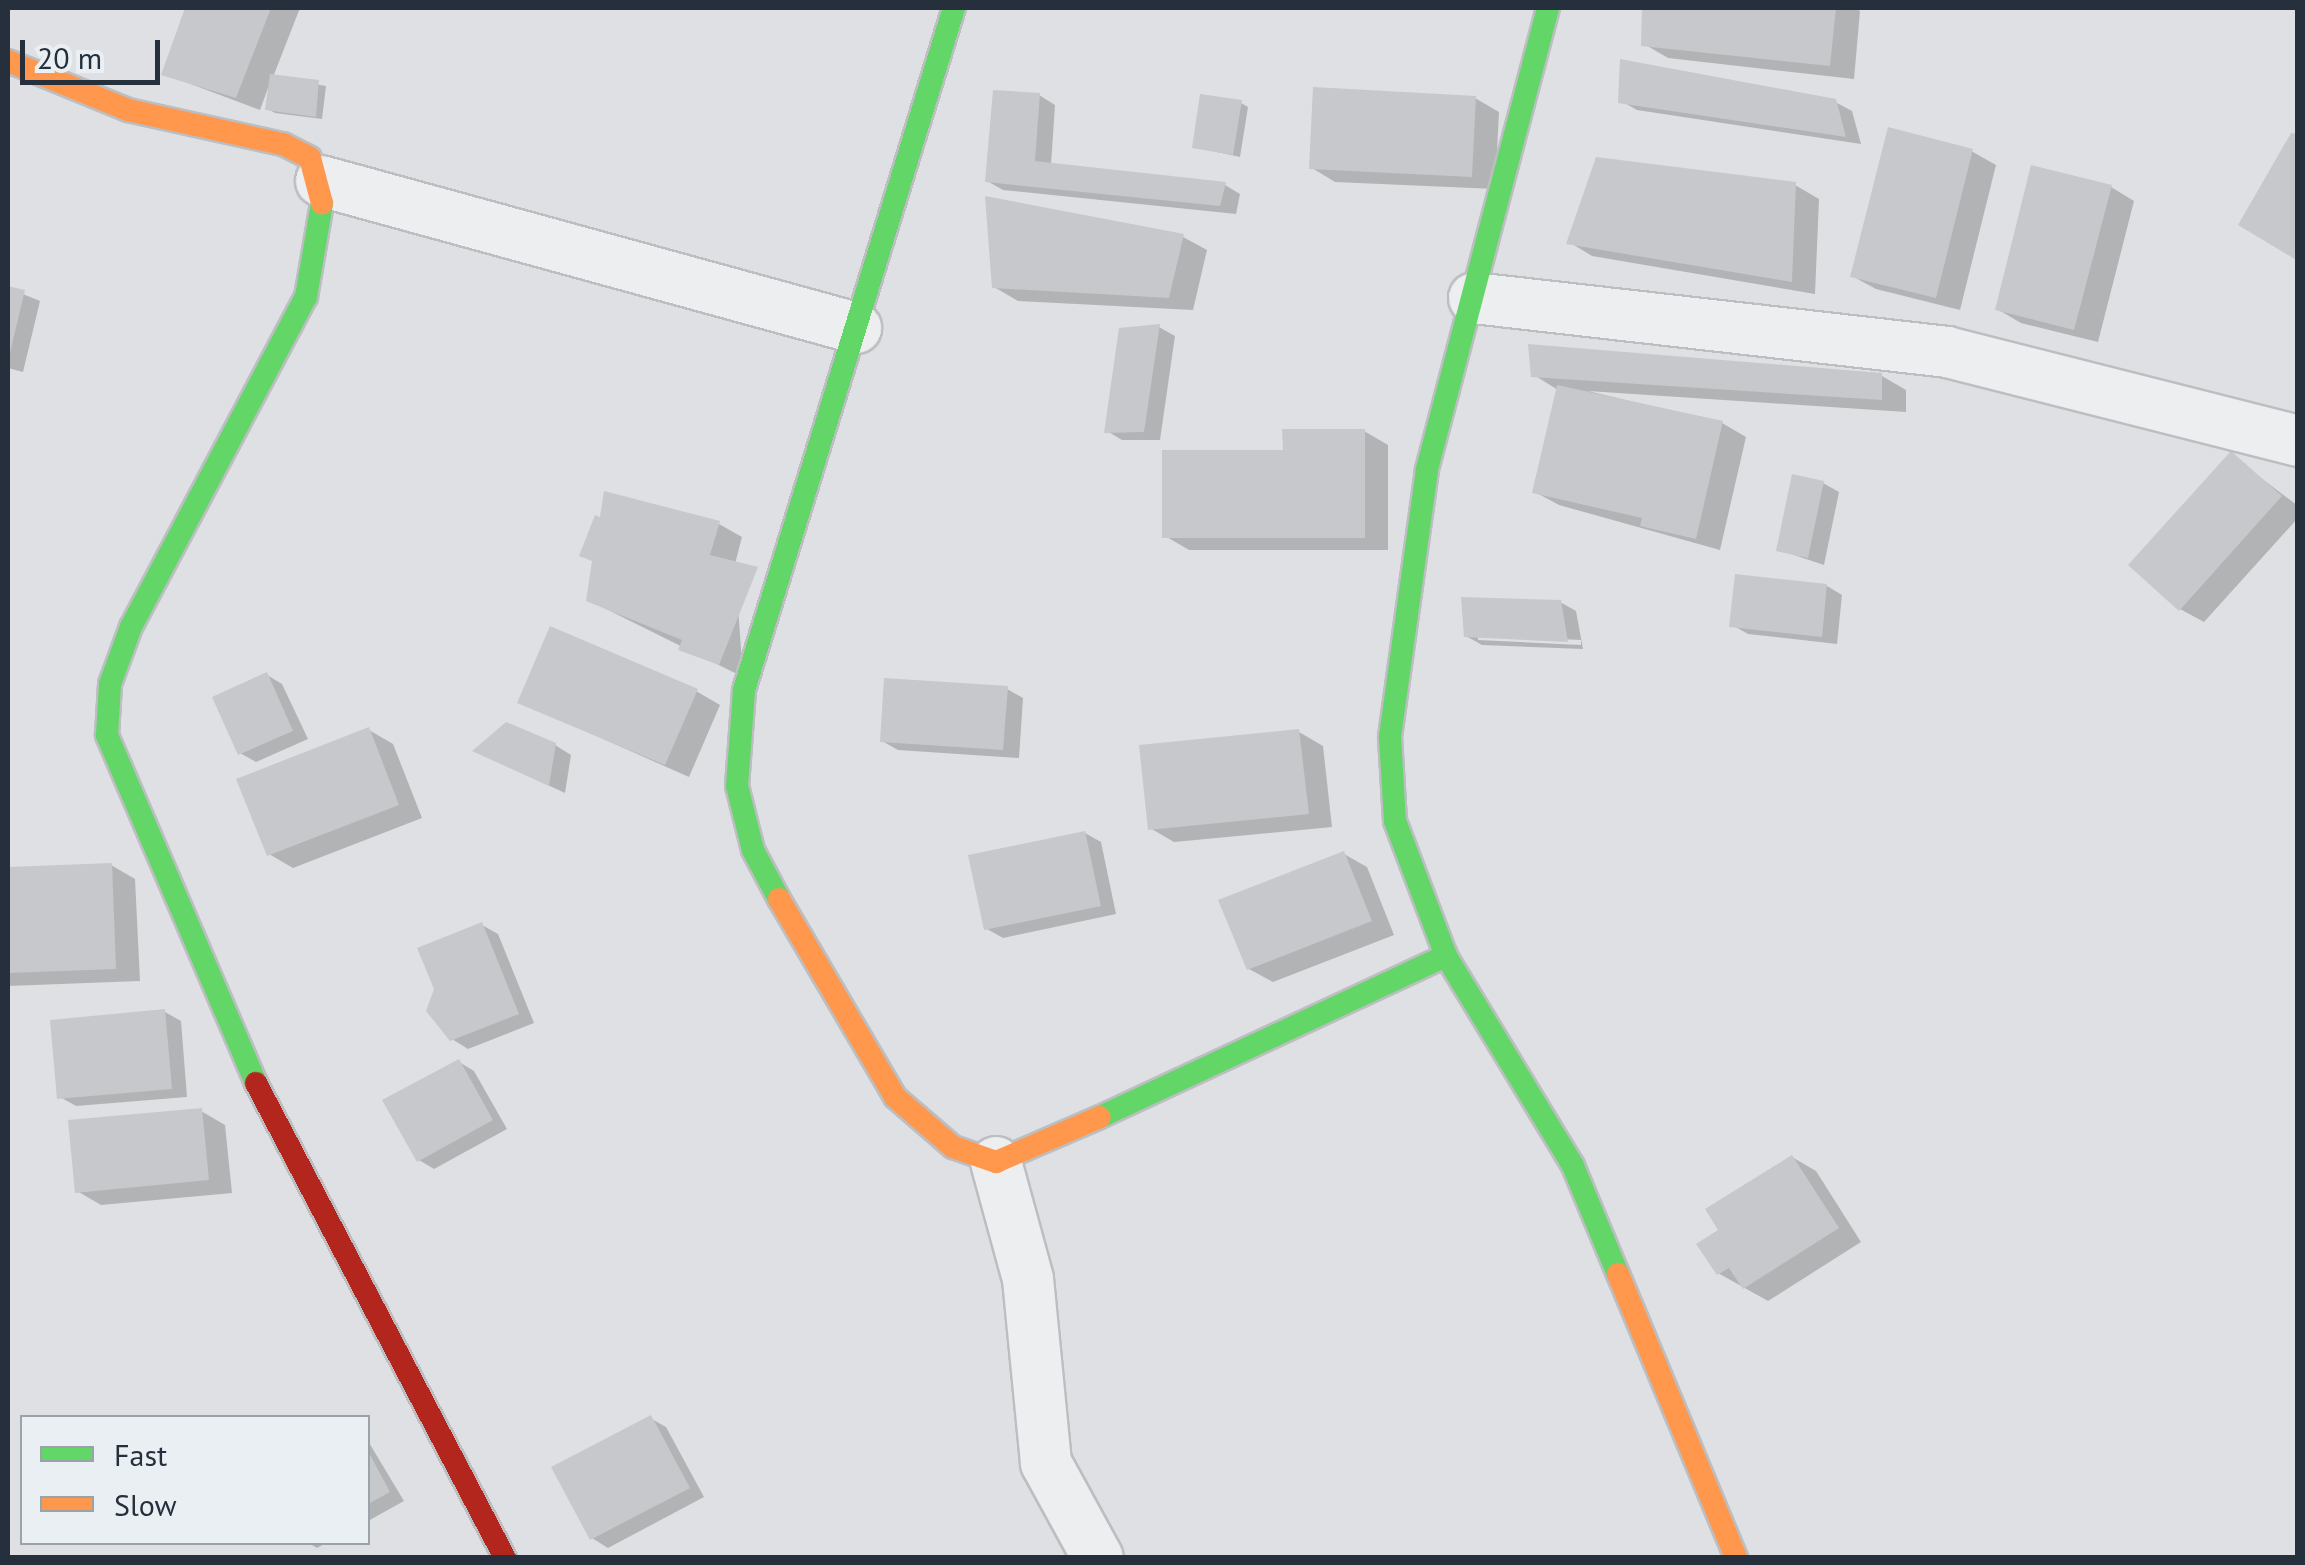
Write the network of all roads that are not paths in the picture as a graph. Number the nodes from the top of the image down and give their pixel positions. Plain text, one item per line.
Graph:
1 (954, 8) edge
2 (1548, 8) edge
3 (8, 61) edge
4 (321, 181) junction
5 (1474, 298) junction
6 (856, 328) junction
7 (2298, 441) edge
8 (1446, 956) junction
9 (996, 1162) junction
10 (505, 1558) edge
11 (1098, 1558) edge
12 (1736, 1558) edge

1 - 6 street
2 - 5 street
3 - 4 street
4 - 6 street
4 - 10 street
5 - 7 street
5 - 8 street
6 - 9 street
8 - 9 street
8 - 12 street
9 - 11 street

